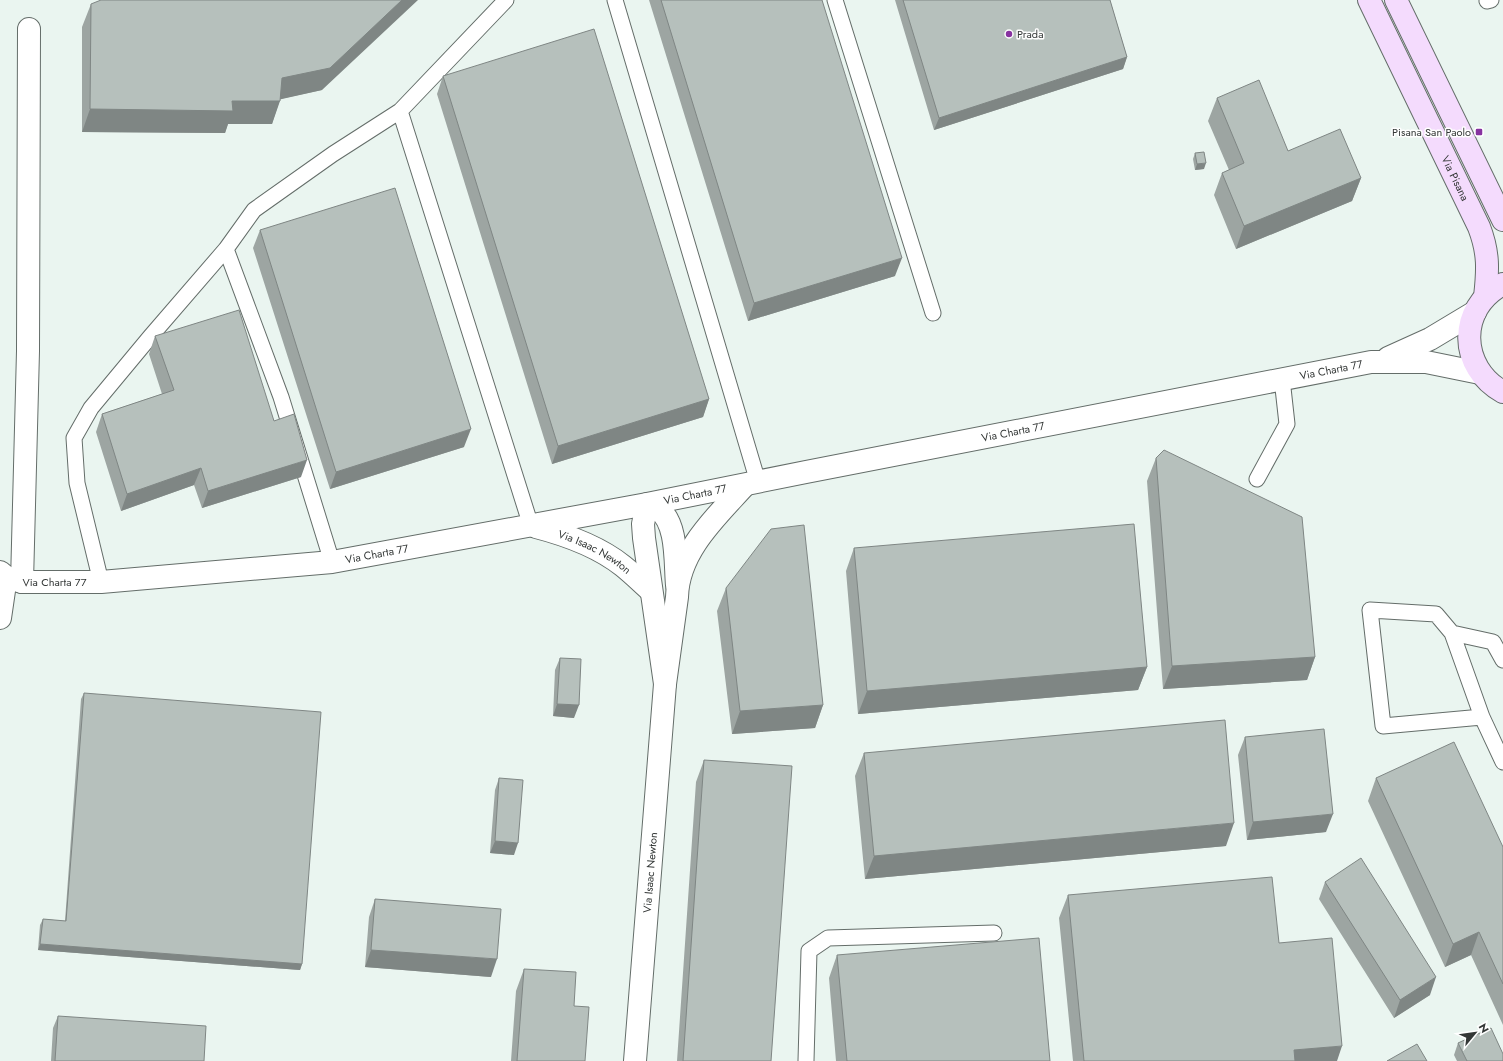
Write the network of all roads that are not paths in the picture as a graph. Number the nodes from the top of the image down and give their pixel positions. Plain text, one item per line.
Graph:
1 (506, 0) edge
2 (615, 0) edge
3 (835, 0) edge
4 (1369, 0) edge
5 (1396, 0) edge
6 (29, 29) dead end
7 (400, 111) junction
8 (1503, 220) edge
9 (226, 249) junction
10 (1503, 284) edge
11 (1480, 305) junction
12 (933, 313) dead end
13 (1379, 361) junction
14 (1480, 373) junction
15 (1282, 379) junction
16 (1503, 392) edge
17 (1257, 479) dead end
18 (752, 483) junction
19 (647, 504) junction
20 (531, 526) junction
21 (332, 562) junction
22 (9, 577) edge
23 (101, 582) junction
24 (677, 585) junction
25 (651, 591) junction
26 (0, 618) edge
27 (1452, 633) junction
28 (1503, 660) edge
29 (665, 684) junction
30 (1482, 717) junction
31 (1503, 762) edge
32 (994, 933) dead end
33 (635, 1061) edge
34 (806, 1061) edge

1 - 7 lane
2 - 18 lane
3 - 12 lane
4 - 11 main road, Via Pisana
5 - 8 main road
6 - 22 street
7 - 9 lane
7 - 20 lane
9 - 21 lane
9 - 23 lane
10 - 11 main road
11 - 13 street, Via Charta 77
11 - 14 main road, Via Pisana
13 - 14 street, Via Charta 77
13 - 15 street, Via Charta 77
14 - 16 main road, Via Pisana
15 - 17 lane
15 - 18 street, Via Charta 77
18 - 19 street, Via Charta 77
18 - 24 street, Via Isaac Newton
19 - 20 street, Via Charta 77
19 - 24 street, Via Isaac Newton
19 - 25 street, Via Isaac Newton
20 - 21 street, Via Charta 77
20 - 25 street, Via Isaac Newton
21 - 23 street, Via Charta 77
22 - 23 street, Via Charta 77
22 - 26 street
24 - 29 street, Via Isaac Newton
25 - 29 street, Via Isaac Newton
27 - 28 lane
27 - 30 lane
27 - 30 lane
29 - 33 street, Via Isaac Newton
30 - 31 lane
32 - 34 lane

